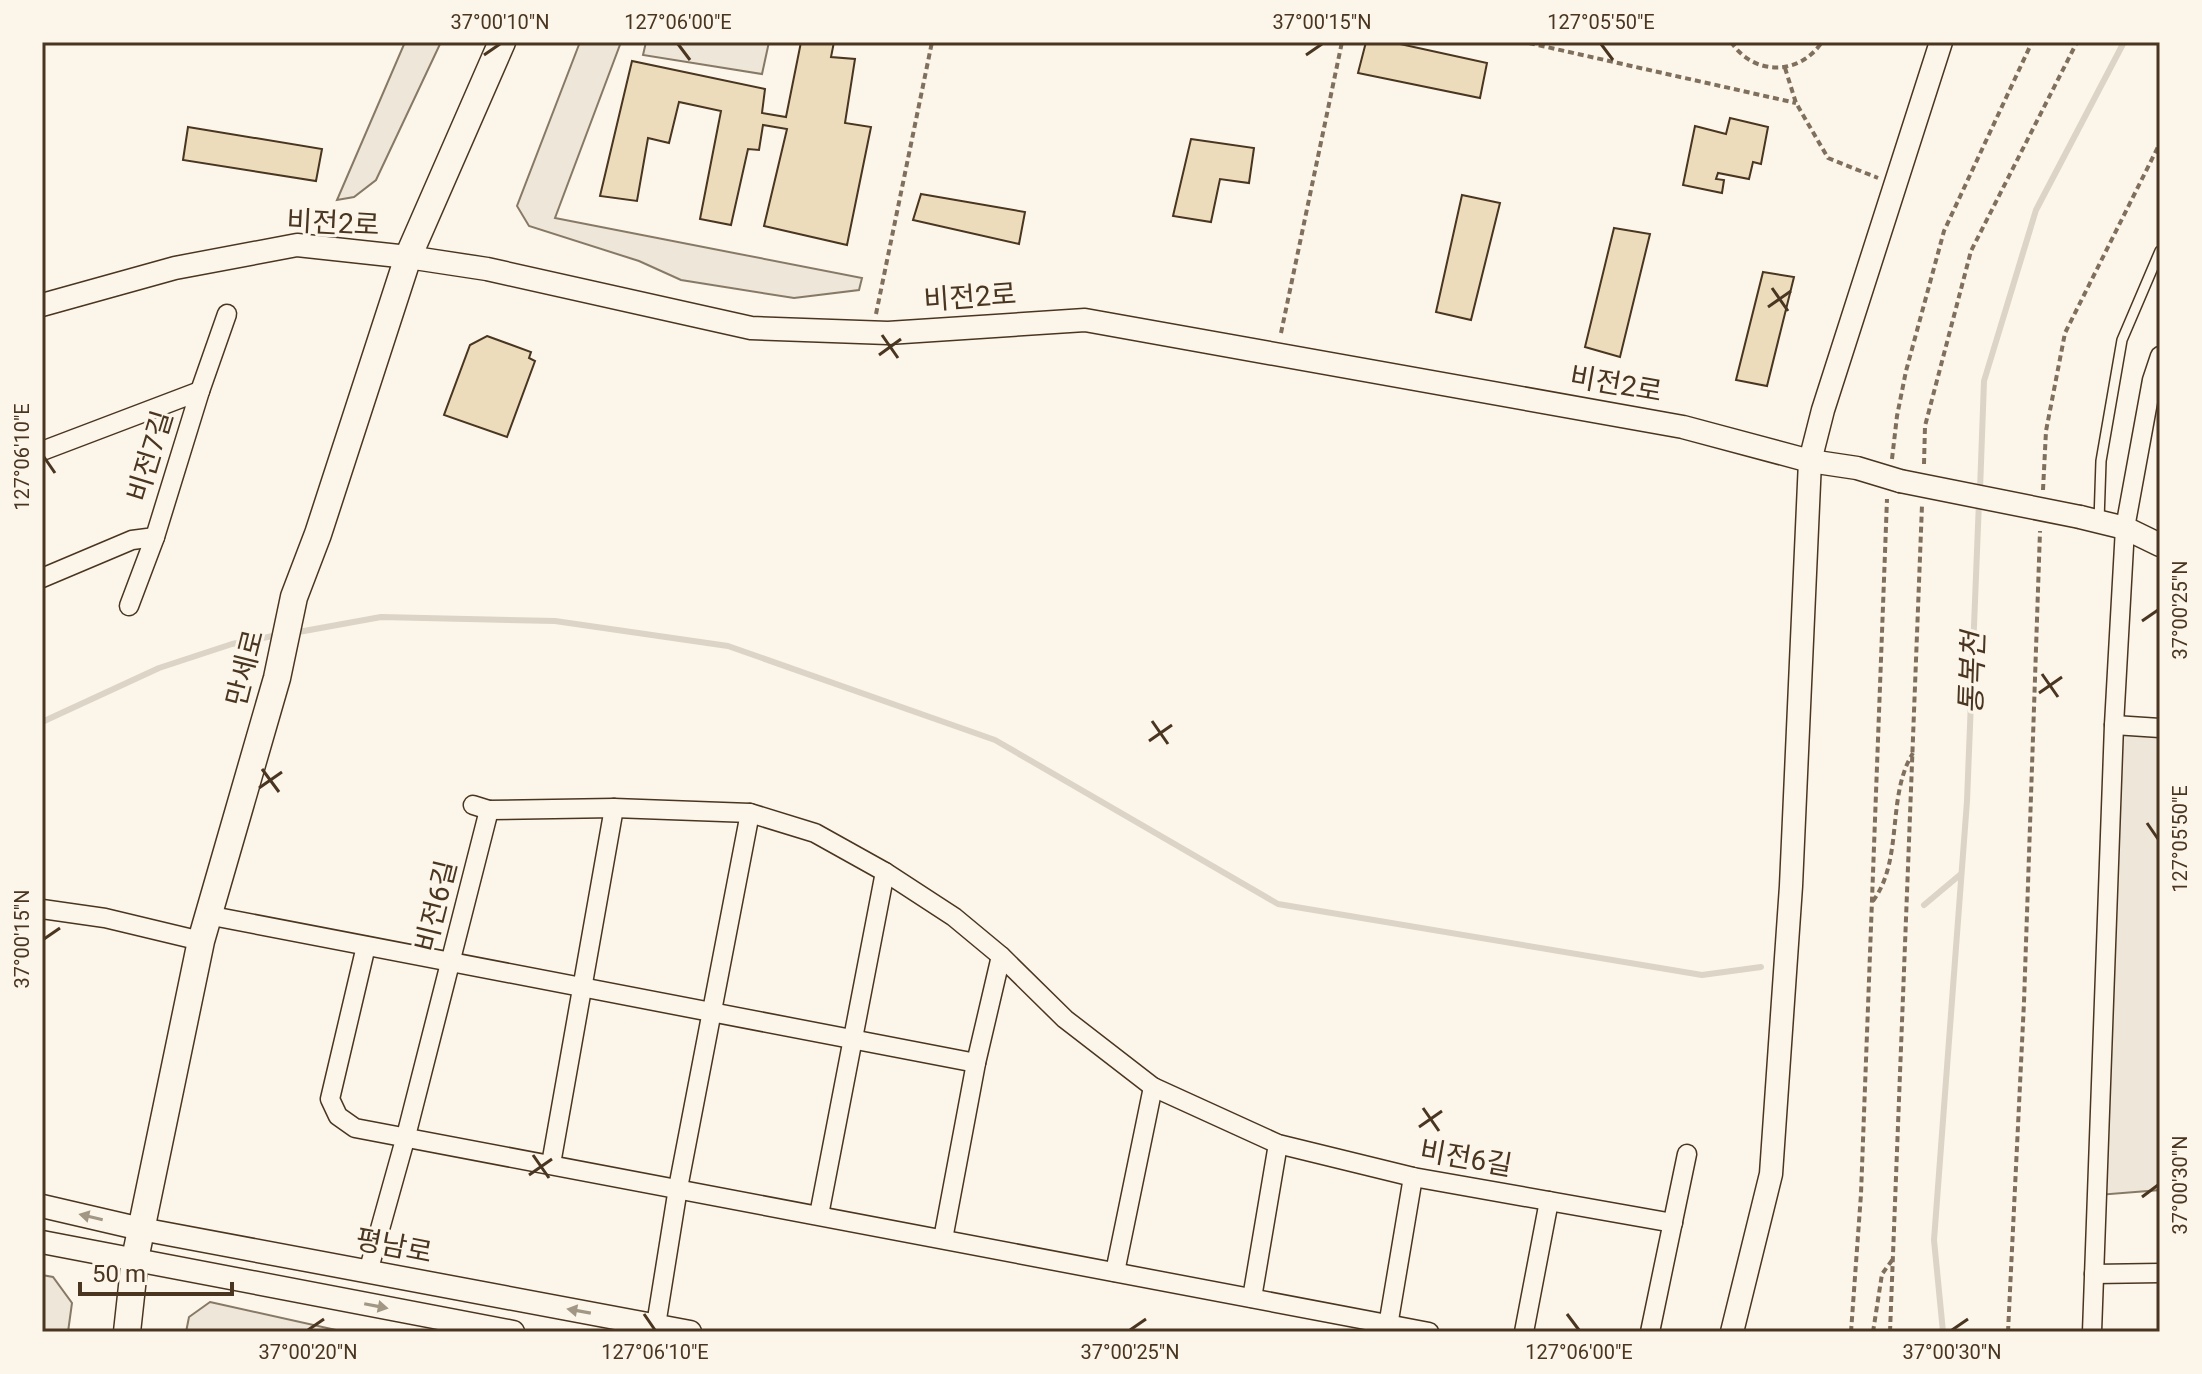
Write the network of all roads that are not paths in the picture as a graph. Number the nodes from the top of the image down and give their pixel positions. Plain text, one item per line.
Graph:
1 (502, 42) edge
2 (1941, 42) edge
3 (2160, 251) edge
4 (408, 257) junction
5 (42, 305) edge
6 (227, 314) dead end
7 (2160, 356) edge
8 (2156, 382) edge
9 (200, 391) junction
10 (42, 451) edge
11 (1810, 461) junction
12 (2089, 519) junction
13 (2125, 528) junction
14 (155, 537) junction
15 (2160, 545) edge
16 (42, 578) edge
17 (129, 606) dead end
18 (2114, 725) junction
19 (2160, 728) edge
20 (614, 808) junction
21 (750, 813) junction
22 (885, 872) junction
23 (42, 910) edge
24 (207, 915) junction
25 (201, 941) junction
26 (366, 946) junction
27 (1001, 956) junction
28 (450, 962) junction
29 (582, 987) junction
30 (712, 1012) junction
31 (852, 1040) junction
32 (976, 1063) junction
33 (1153, 1087) junction
34 (406, 1136) junction
35 (1278, 1144) junction
36 (1687, 1154) dead end
37 (551, 1164) junction
38 (1413, 1177) junction
39 (678, 1188) junction
40 (1549, 1201) junction
41 (42, 1206) edge
42 (819, 1215) junction
43 (1673, 1223) junction
44 (141, 1229) junction
45 (943, 1239) junction
46 (42, 1242) edge
47 (135, 1259) junction
48 (368, 1272) junction
49 (1115, 1272) junction
50 (2160, 1273) edge
51 (2094, 1274) junction
52 (1252, 1298) junction
53 (656, 1325) junction
54 (1388, 1328) edge
55 (127, 1332) edge
56 (513, 1332) edge
57 (690, 1332) edge
58 (1429, 1332) edge
59 (1524, 1332) edge
60 (1650, 1332) edge
61 (1732, 1332) edge
62 (2092, 1332) edge

1 - 4 main road, 만세로
2 - 11 street
3 - 12 lane
4 - 5 street, 비전2로
4 - 11 street, 비전2로
4 - 24 main road, 만세로
6 - 9 street
7 - 8 street
8 - 13 street
9 - 10 street, 비전7길
9 - 14 street, 비전7길
11 - 12 street, 비전2로, bridge
11 - 61 street
12 - 13 street
13 - 15 street
13 - 18 street
14 - 16 street, 비전7길
14 - 17 street
18 - 19 street
18 - 51 street
20 - 21 street, 비전6길
20 - 28 street, 비전6길
20 - 29 street
21 - 22 street, 비전6길
21 - 30 street
22 - 27 street, 비전6길
22 - 31 street
23 - 25 street
24 - 25 main road, 만세로
24 - 26 street
25 - 44 main road, 만세로
26 - 28 street
26 - 34 street
27 - 32 street
27 - 33 street, 비전6길
28 - 29 street
28 - 34 street, 비전6길
29 - 30 street
29 - 37 street
30 - 31 street
30 - 39 street
31 - 32 street
31 - 42 street
32 - 45 street
33 - 35 street, 비전6길
33 - 49 street
34 - 37 street
34 - 48 street, 비전6길
35 - 38 street, 비전6길
35 - 52 street
36 - 43 street
37 - 39 street
38 - 40 street, 비전6길
38 - 54 street
39 - 42 street
39 - 53 street
40 - 43 street, 비전6길
40 - 59 street
44 -> 41 street, 평남로
42 - 45 street
43 - 60 street
44 - 47 main road, 만세로
44 - 48 street, 평남로
45 - 49 street
46 - 47 street
47 - 55 main road, 만세로
47 -> 56 street
53 -> 48 street, 평남로
49 - 52 street
50 - 51 street
51 - 62 street
52 - 54 street
53 - 57 street, 평남로
54 - 58 street

